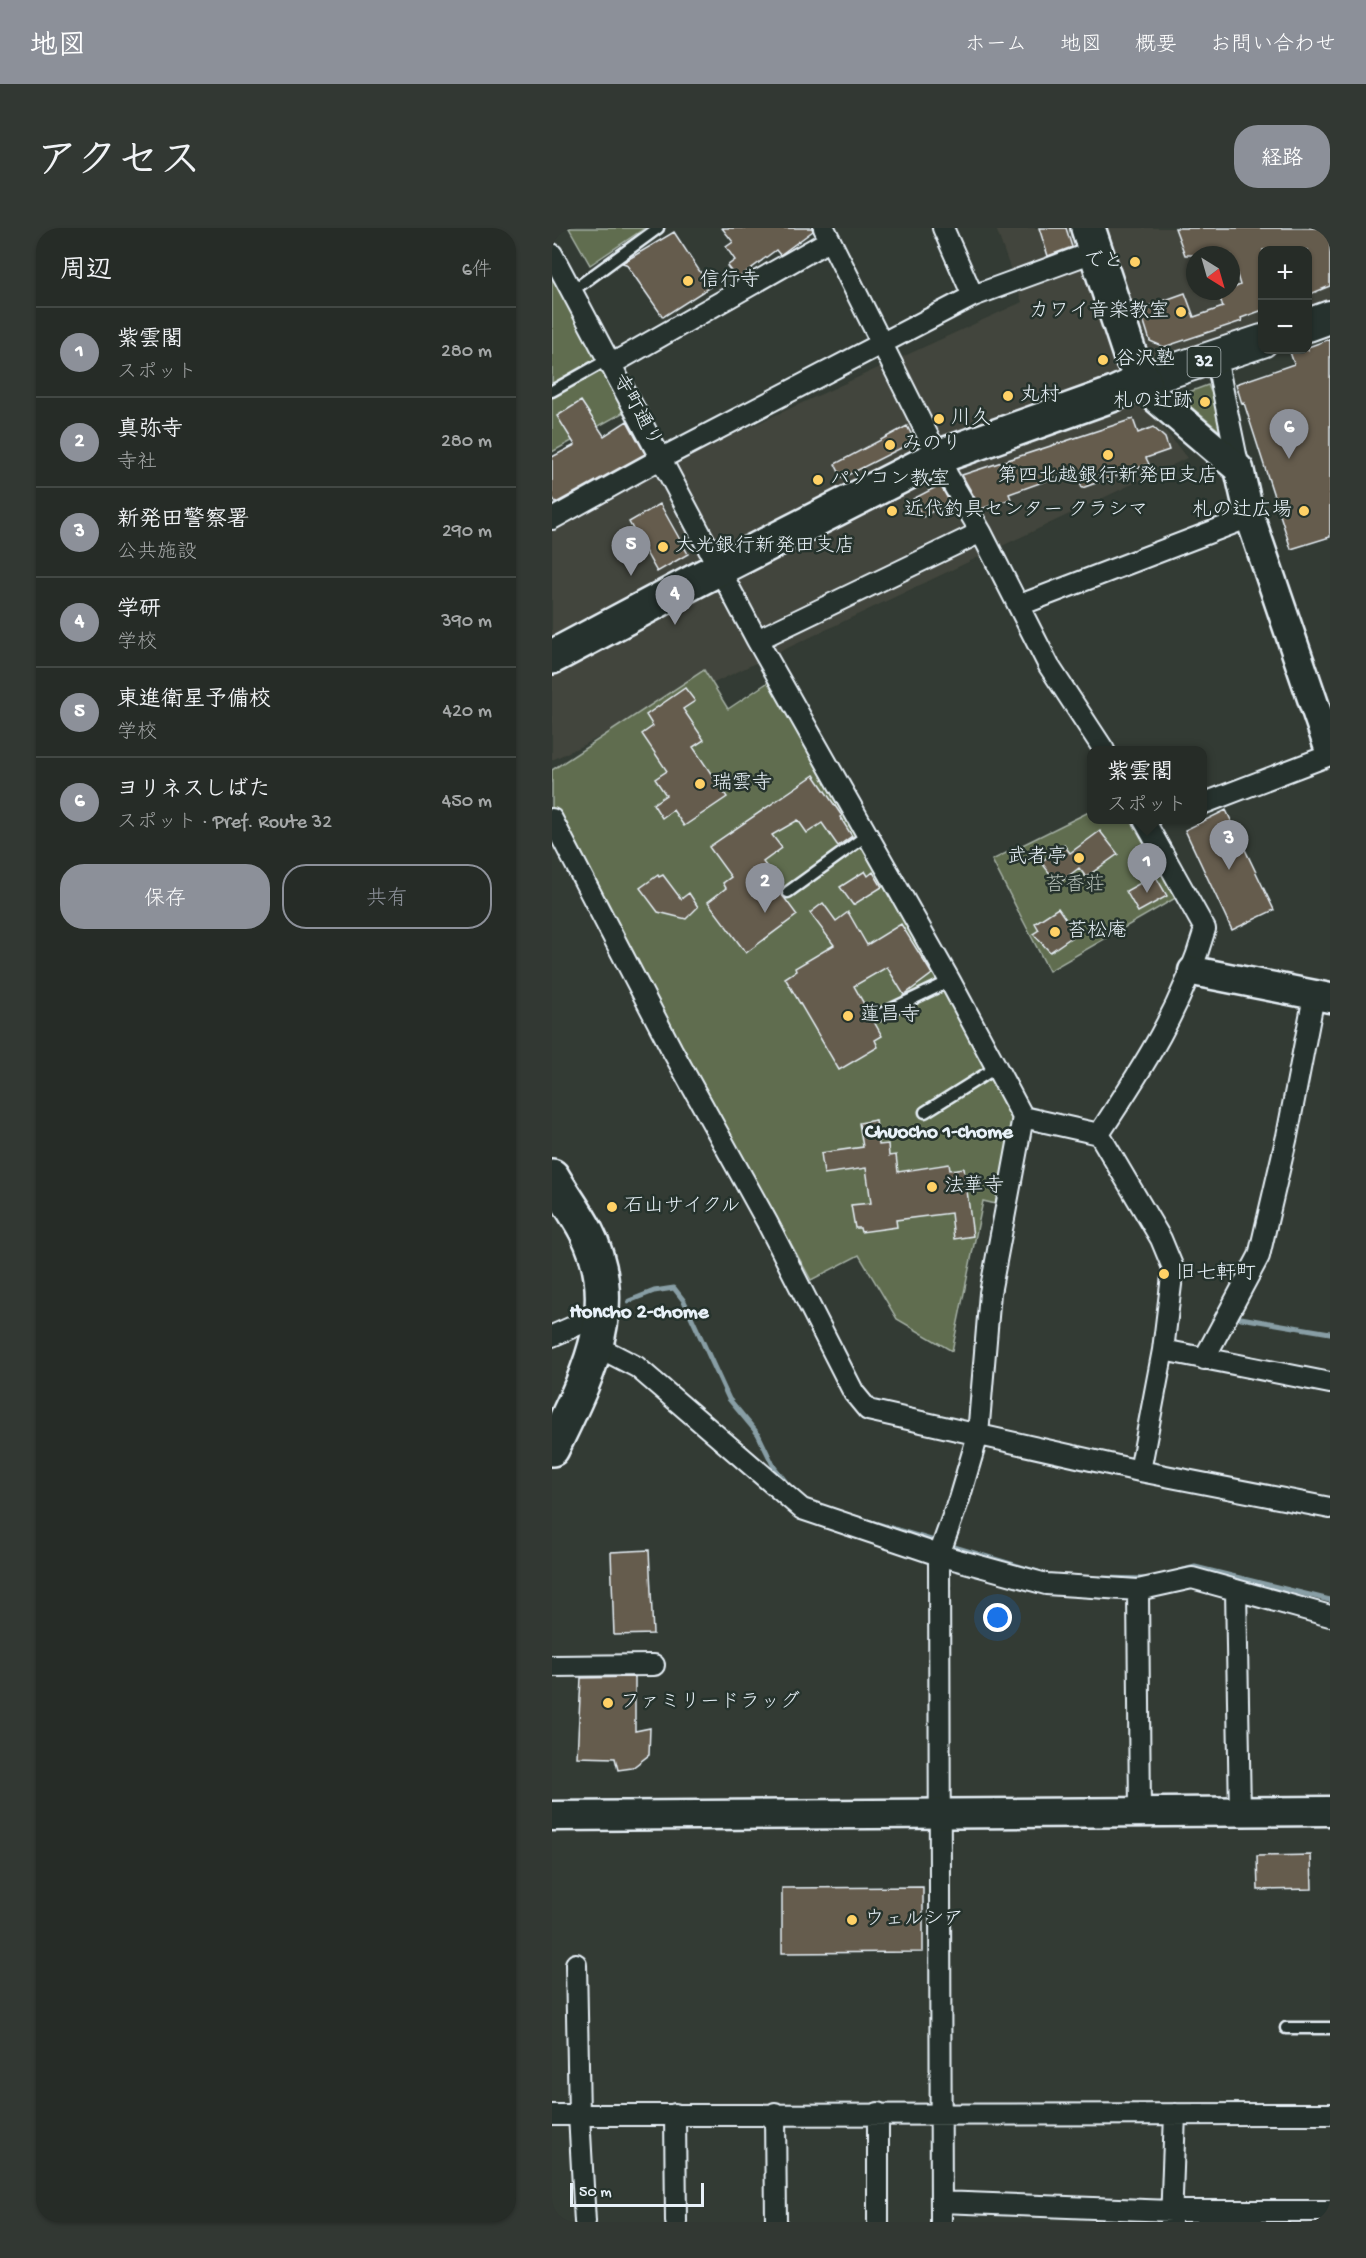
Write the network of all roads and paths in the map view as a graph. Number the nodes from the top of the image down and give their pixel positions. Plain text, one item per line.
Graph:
1 (658, 228) edge
2 (944, 228) edge
3 (827, 234) edge
4 (1092, 240) edge
5 (552, 254) edge
6 (572, 291) junction
7 (974, 296) junction
8 (1330, 317) edge
9 (1312, 324) edge
10 (1258, 343) edge
11 (880, 344) junction
12 (1216, 358) junction
13 (609, 362) junction
14 (1144, 380) junction
15 (552, 391) edge
16 (938, 457) junction
17 (662, 458) junction
18 (1239, 469) junction
19 (1250, 517) junction
20 (552, 519) edge
21 (981, 532) junction
22 (720, 568) junction
23 (1020, 605) junction
24 (757, 640) junction
25 (552, 657) edge
26 (1101, 746) edge
27 (1330, 753) edge
28 (1207, 802) edge
29 (552, 819) edge
30 (1152, 824) edge
31 (867, 835) junction
32 (788, 892) dead end
33 (1193, 971) junction
34 (950, 981) junction
35 (1322, 997) edge
36 (879, 1015) dead end
37 (997, 1067) junction
38 (925, 1112) dead end
39 (1023, 1117) junction
40 (1099, 1134) junction
41 (557, 1196) edge
42 (552, 1336) edge
43 (599, 1336) junction
44 (1163, 1350) junction
45 (1204, 1359) junction
46 (1330, 1383) edge
47 (978, 1435) junction
48 (552, 1449) edge
49 (1140, 1472) junction
50 (1330, 1508) edge
51 (939, 1555) junction
52 (1138, 1590) junction
53 (1236, 1590) junction
54 (1330, 1616) edge
55 (654, 1665) dead end
56 (552, 1666) edge
57 (1330, 1811) edge
58 (1140, 1812) junction
59 (1240, 1813) junction
60 (940, 1814) junction
61 (552, 1816) edge
62 (576, 1964) dead end
63 (1286, 2028) dead end
64 (1330, 2028) edge
65 (775, 2113) junction
66 (878, 2113) junction
67 (941, 2113) junction
68 (675, 2114) junction
69 (1174, 2114) junction
70 (1330, 2114) edge
71 (552, 2115) edge
72 (579, 2115) junction
73 (1330, 2211) edge
74 (941, 2212) edge
75 (1171, 2217) edge
76 (585, 2222) edge
77 (676, 2222) edge
78 (776, 2222) edge
79 (878, 2222) edge

1 - 6 lane
2 - 7 street
3 - 11 street
3 - 13 street
4 - 7 street
4 - 14 highway
5 - 6 street, 寺町通り
6 - 13 street, 寺町通り
7 - 11 street
8 - 9 main road
10 - 12 main road, 32
11 - 16 street
11 - 17 street
12 - 14 main road, 32
12 - 18 street
13 - 15 lane
13 - 17 street, 寺町通り
14 - 16 highway
14 - 18 street
16 - 21 street
16 - 22 highway
17 - 20 street
17 - 22 street, 寺町通り
18 - 19 street
19 - 23 street
19 - 27 street
21 - 23 street
21 - 24 street
22 - 24 street, 寺町通り
22 - 25 highway
23 - 26 street
24 - 31 street, 寺町通り
27 - 28 street
29 - 47 street
30 - 33 street
31 - 32 lane
31 - 34 street, 寺町通り
33 - 35 street
33 - 40 street
34 - 36 lane
34 - 37 street, 寺町通り
35 - 45 street
37 - 38 lane
37 - 39 street, 寺町通り
39 - 40 street
39 - 47 street
40 - 44 street
41 - 43 highway
42 - 43 street
43 - 48 highway
43 - 51 street
44 - 45 street
44 - 49 street
45 - 46 street
47 - 49 street
47 - 51 street
49 - 50 street
51 - 52 street
51 - 60 street
52 - 53 street
52 - 58 street
53 - 54 street
53 - 59 street
55 - 56 street
57 - 59 street
58 - 59 street
58 - 60 street
60 - 61 street
60 - 67 street
62 - 72 street
63 - 64 lane
65 - 66 street
65 - 68 street
65 - 78 street
66 - 67 street
66 - 79 street
67 - 69 street
67 - 74 street
68 - 72 street
68 - 77 street
69 - 70 street
69 - 75 street
71 - 72 street
72 - 76 street
73 - 75 street
74 - 75 street

